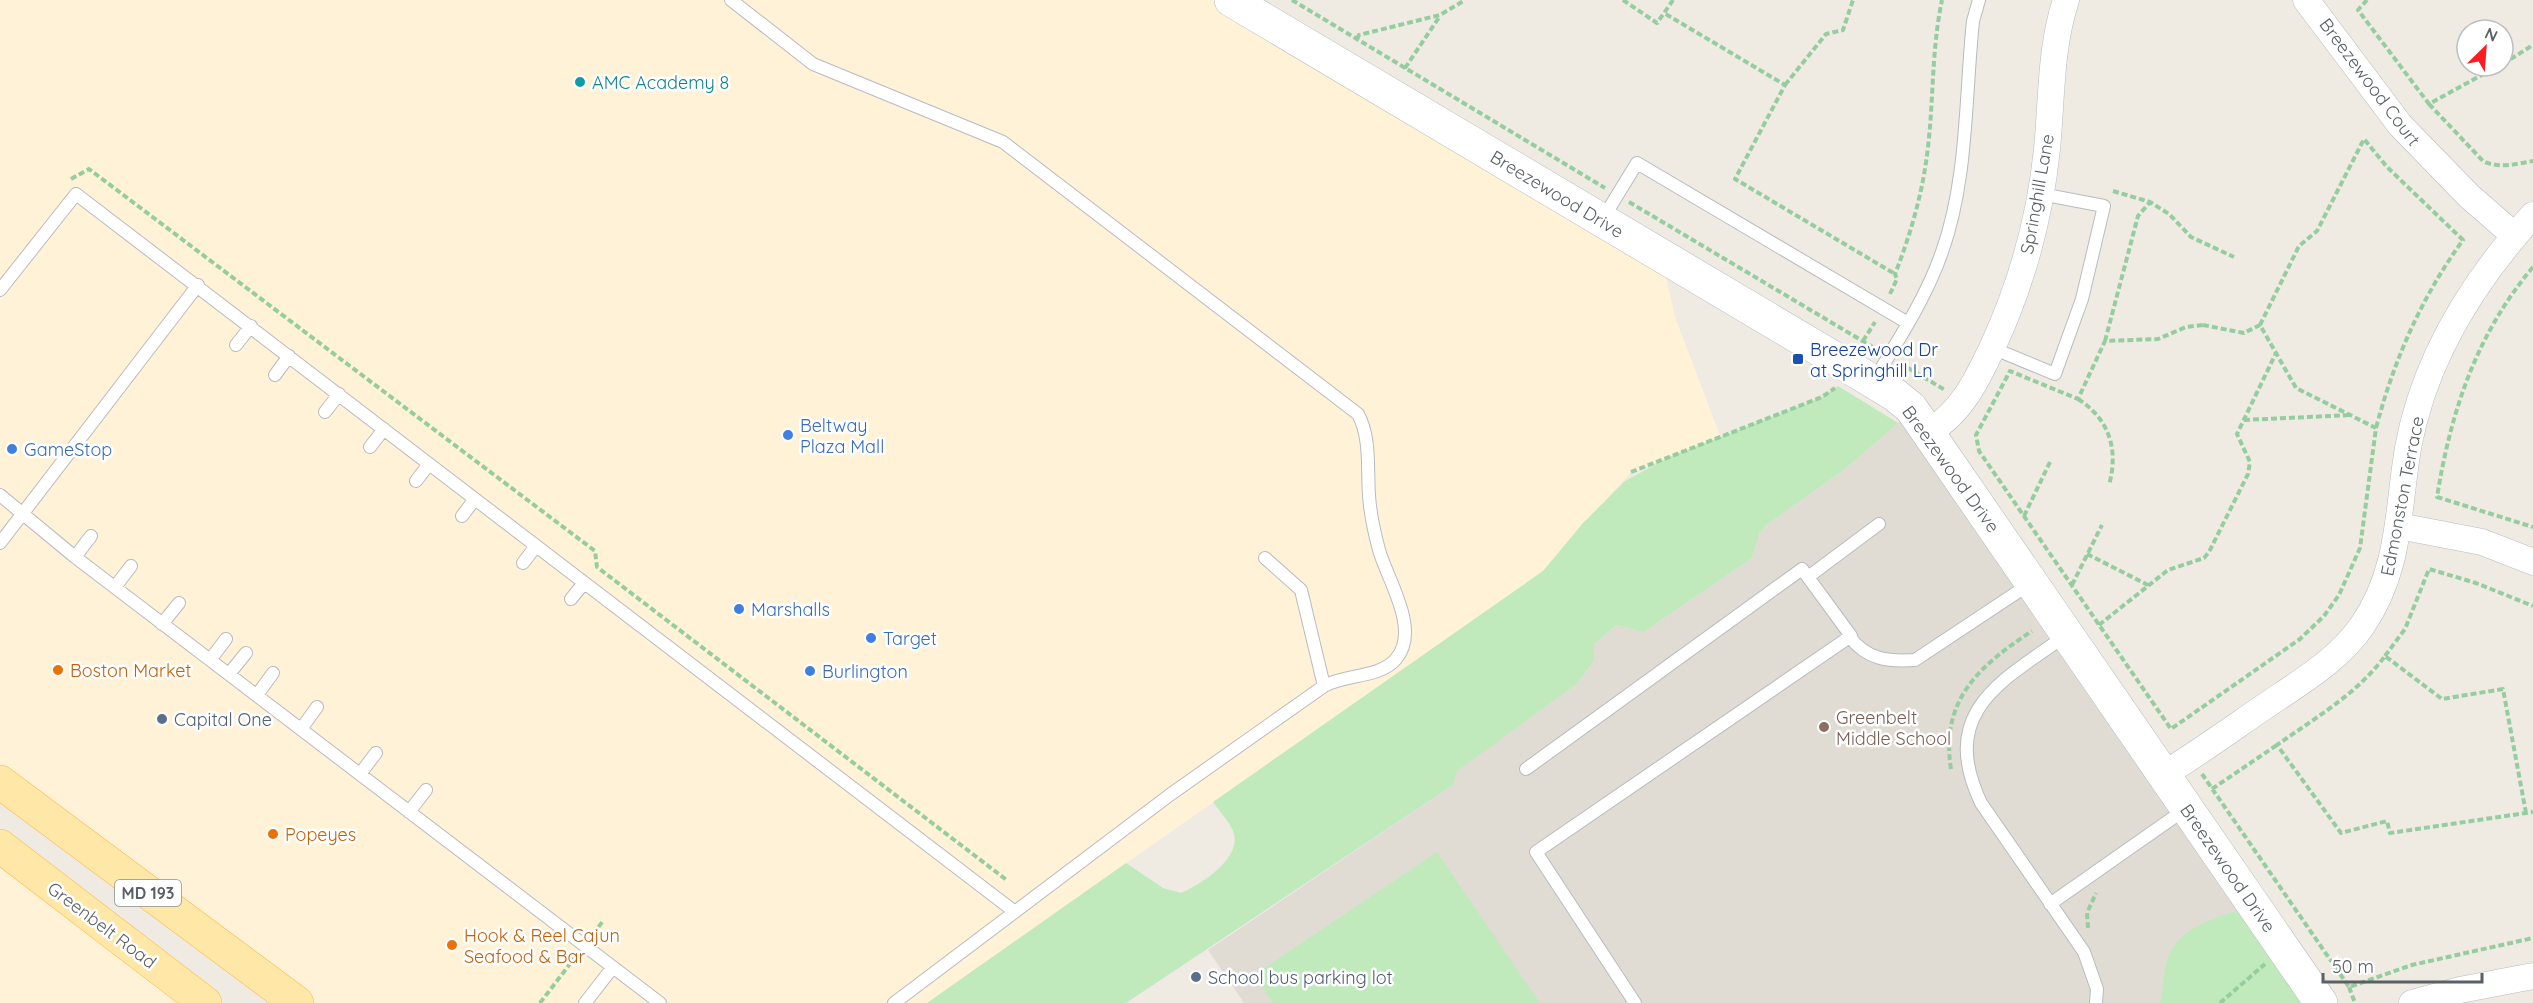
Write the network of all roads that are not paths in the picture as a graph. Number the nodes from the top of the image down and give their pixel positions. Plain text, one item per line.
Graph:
1 (731, 0) edge
2 (1231, 0) edge
3 (1979, 0) edge
4 (2066, 0) edge
5 (2306, 0) edge
6 (2041, 194) junction
7 (1610, 208) junction
8 (2533, 215) edge
9 (2515, 236) junction
10 (198, 285) junction
11 (0, 290) edge
12 (1908, 323) junction
13 (251, 326) junction
14 (236, 345) dead end
15 (1992, 348) junction
16 (289, 356) junction
17 (1881, 369) junction
18 (275, 375) dead end
19 (339, 394) junction
20 (324, 412) dead end
21 (384, 429) junction
22 (1929, 432) junction
23 (370, 447) dead end
24 (429, 464) junction
25 (416, 481) dead end
26 (0, 495) edge
27 (475, 499) junction
28 (22, 514) junction
29 (462, 516) dead end
30 (1879, 524) dead end
31 (2399, 526) junction
32 (91, 536) dead end
33 (0, 543) edge
34 (536, 546) junction
35 (75, 557) junction
36 (1265, 558) dead end
37 (2533, 562) edge
38 (524, 563) dead end
39 (131, 566) dead end
40 (1808, 577) junction
41 (584, 582) junction
42 (2032, 582) junction
43 (115, 587) junction
44 (571, 599) dead end
45 (179, 603) dead end
46 (162, 624) junction
47 (2062, 625) junction
48 (1850, 637) junction
49 (226, 639) dead end
50 (246, 653) dead end
51 (210, 660) junction
52 (229, 674) junction
53 (273, 674) dead end
54 (1324, 686) junction
55 (256, 695) junction
56 (317, 706) dead end
57 (300, 729) junction
58 (376, 753) dead end
59 (1526, 769) dead end
60 (360, 774) junction
61 (2163, 775) junction
62 (0, 782) edge
63 (426, 790) dead end
64 (2200, 798) junction
65 (410, 812) junction
66 (2, 851) edge
67 (2050, 904) junction
68 (1015, 912) junction
69 (613, 967) junction
70 (2533, 976) edge
71 (205, 1003) edge
72 (297, 1003) edge
73 (585, 1003) edge
74 (660, 1003) edge
75 (894, 1003) edge
76 (1635, 1003) edge
77 (2096, 1003) edge
78 (2320, 1003) edge
79 (2412, 1003) edge

1 - 54 lane
2 - 7 street, Breezewood Drive
3 - 12 lane
4 - 6 street, Springhill Lane
5 - 9 street, Breezewood Court
6 - 15 street, Springhill Lane
6 - 15 lane
7 - 12 lane
7 - 17 street, Breezewood Drive
8 - 9 street, Edmonston Terrace
9 - 31 street, Edmonston Terrace
10 - 11 lane
10 - 13 lane
10 - 28 lane
12 - 17 lane
13 - 14 lane
13 - 16 lane
15 - 22 street, Springhill Lane
16 - 18 lane
16 - 19 lane
17 - 22 street, Breezewood Drive
19 - 20 lane
19 - 21 lane
21 - 23 lane
21 - 24 lane
22 - 42 street, Breezewood Drive
24 - 25 lane
24 - 27 lane
26 - 28 lane
27 - 29 lane
27 - 34 lane
28 - 33 lane
28 - 35 lane
30 - 40 lane
31 - 37 street
31 - 61 street, Edmonston Terrace
32 - 35 lane
34 - 38 lane
34 - 41 lane
35 - 43 lane
36 - 54 lane
39 - 43 lane
40 - 48 lane
40 - 59 lane
41 - 44 lane
41 - 68 lane
42 - 47 street, Breezewood Drive
42 - 48 lane
43 - 46 lane
45 - 46 lane
46 - 51 lane
47 - 61 street, Breezewood Drive
47 - 67 lane
48 - 76 lane
49 - 51 lane
50 - 52 lane
51 - 52 lane
52 - 55 lane
53 - 55 lane
54 - 68 lane
55 - 57 lane
56 - 57 lane
57 - 60 lane
58 - 60 lane
60 - 65 lane
61 - 64 street, Breezewood Drive
62 - 72 main road, MD 193
63 - 65 lane
64 - 67 lane
64 - 78 street, Breezewood Drive
65 - 69 lane
66 - 71 main road, Greenbelt Road / MD 193
67 - 77 lane
68 - 75 lane
69 - 73 lane
69 - 74 lane
70 - 79 street

